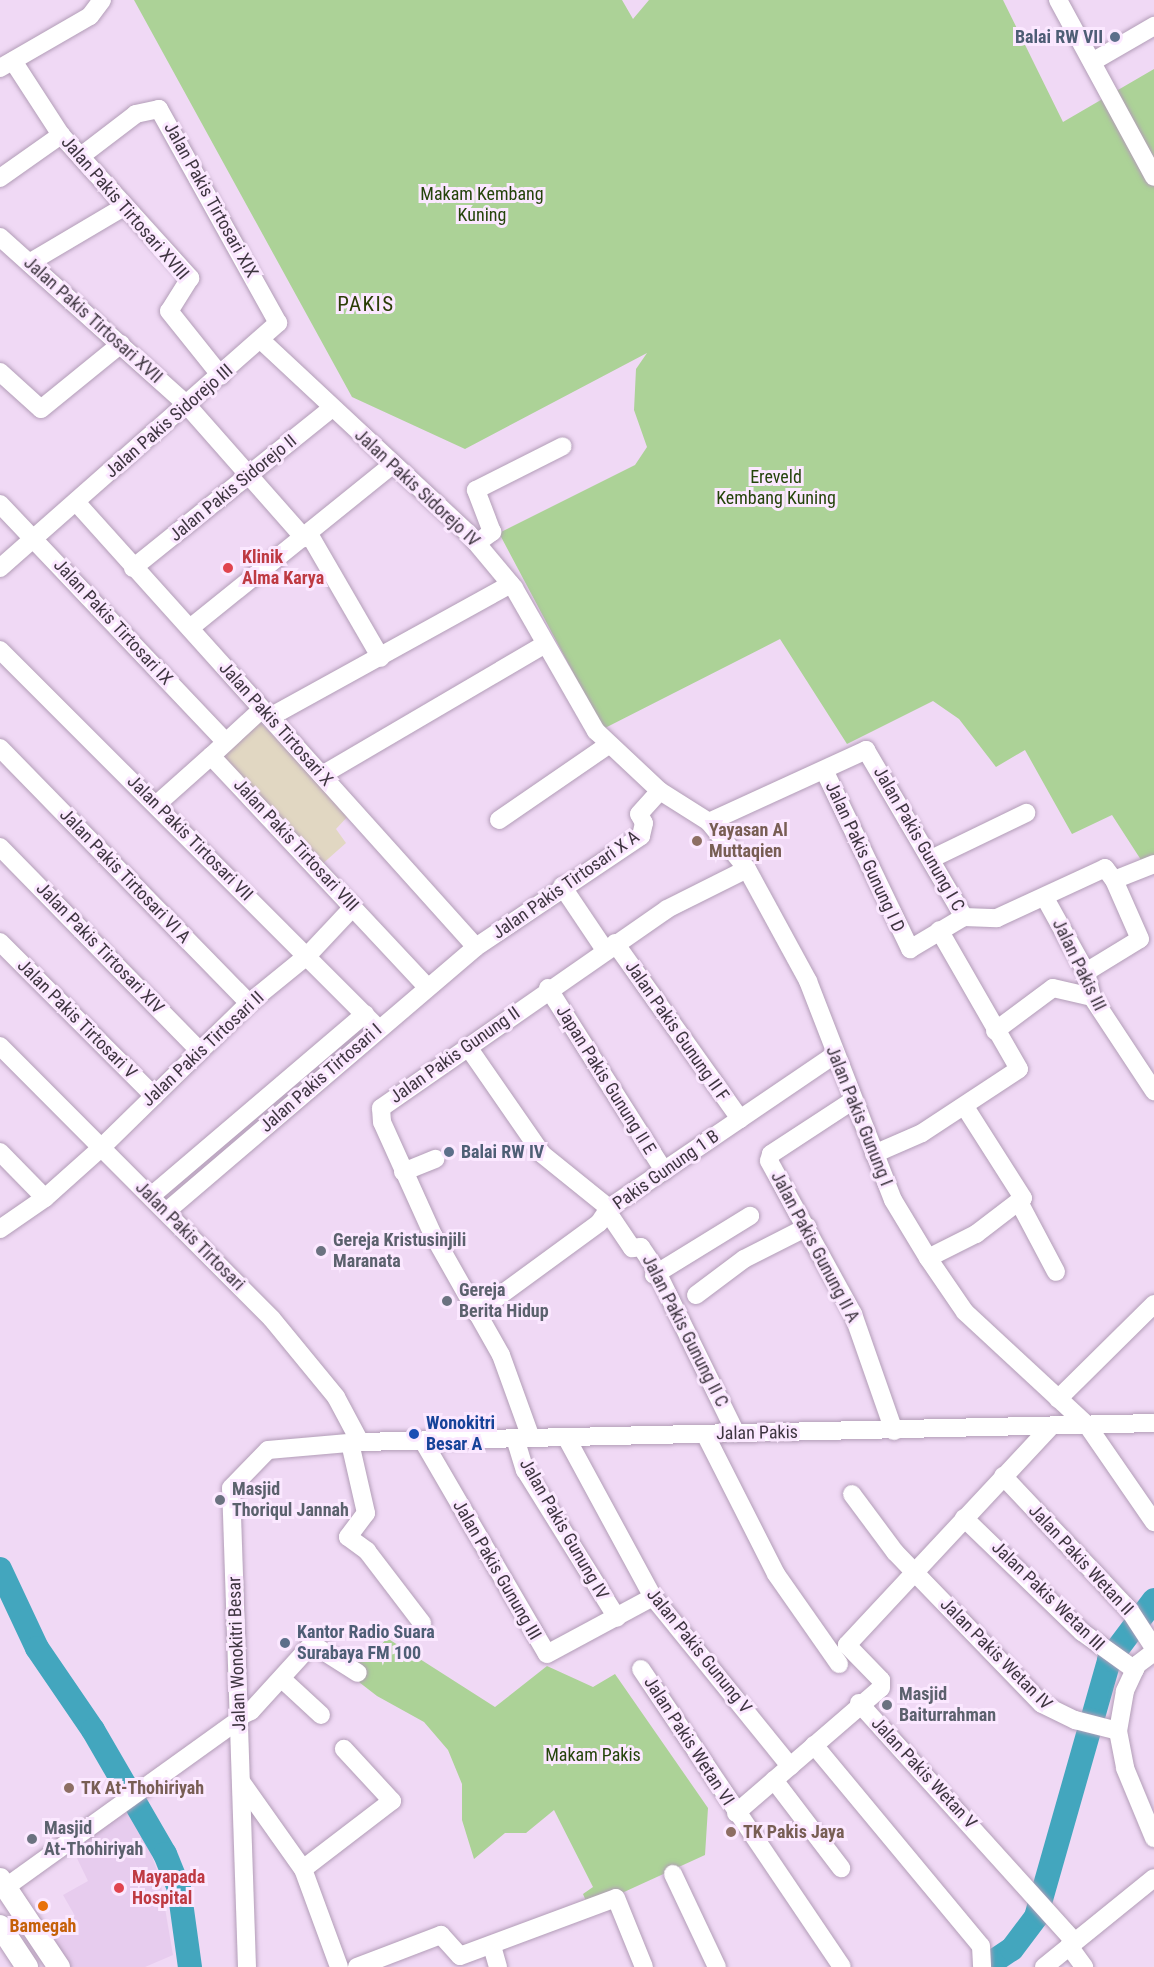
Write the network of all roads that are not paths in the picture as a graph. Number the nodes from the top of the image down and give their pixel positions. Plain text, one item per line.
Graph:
1 (102, 0) edge
2 (1060, 1) edge
3 (1154, 26) edge
4 (1092, 62) junction
5 (7, 64) edge
6 (61, 135) junction
7 (81, 156) junction
8 (1154, 177) edge
9 (0, 178) edge
10 (122, 208) junction
11 (0, 237) edge
12 (28, 263) junction
13 (263, 342) junction
14 (121, 344) junction
15 (0, 372) edge
16 (221, 376) junction
17 (186, 404) junction
18 (332, 408) junction
19 (563, 446) dead end
20 (391, 466) junction
21 (249, 474) junction
22 (76, 502) junction
23 (0, 504) edge
24 (307, 536) junction
25 (34, 537) junction
26 (477, 543) junction
27 (0, 568) edge
28 (133, 568) junction
29 (511, 584) junction
30 (190, 628) junction
31 (544, 645) junction
32 (0, 651) edge
33 (381, 658) junction
34 (266, 713) junction
35 (225, 741) junction
36 (608, 745) junction
37 (0, 748) edge
38 (211, 756) junction
39 (824, 770) junction
40 (322, 775) junction
41 (660, 791) junction
42 (156, 805) junction
43 (1026, 813) dead end
44 (499, 820) dead end
45 (709, 822) junction
46 (0, 847) edge
47 (931, 859) junction
48 (747, 868) junction
49 (1152, 870) edge
50 (1109, 874) junction
51 (562, 886) junction
52 (1046, 897) junction
53 (352, 907) junction
54 (964, 917) junction
55 (939, 930) junction
56 (0, 942) edge
57 (610, 946) junction
58 (476, 947) junction
59 (308, 955) junction
60 (1086, 972) junction
61 (427, 987) junction
62 (548, 988) junction
63 (1092, 997) junction
64 (249, 1004) junction
65 (365, 1014) junction
66 (378, 1028) junction
67 (995, 1031) junction
68 (0, 1046) edge
69 (468, 1047) junction
70 (199, 1050) junction
71 (833, 1056) junction
72 (1154, 1091) edge
73 (154, 1096) junction
74 (852, 1101) junction
75 (965, 1107) junction
76 (740, 1119) junction
77 (102, 1147) junction
78 (0, 1152) edge
79 (874, 1154) junction
80 (436, 1159) dead end
81 (664, 1171) junction
82 (403, 1172) junction
83 (151, 1196) junction
84 (45, 1198) junction
85 (1019, 1202) junction
86 (608, 1210) junction
87 (167, 1211) junction
88 (750, 1215) dead end
89 (807, 1227) junction
90 (0, 1229) edge
91 (928, 1258) junction
92 (1056, 1272) dead end
93 (654, 1275) junction
94 (696, 1295) dead end
95 (1154, 1304) edge
96 (476, 1313) junction
97 (1058, 1399) junction
98 (1154, 1423) edge
99 (1087, 1425) junction
100 (1050, 1426) junction
101 (894, 1431) junction
102 (736, 1433) junction
103 (705, 1434) junction
104 (566, 1437) junction
105 (523, 1438) junction
106 (423, 1441) junction
107 (355, 1443) junction
108 (1003, 1476) junction
109 (852, 1494) dead end
110 (964, 1518) junction
111 (1154, 1522) edge
112 (918, 1574) junction
113 (653, 1598) junction
114 (617, 1618) junction
115 (422, 1623) dead end
116 (1154, 1650) edge
117 (840, 1655) junction
118 (641, 1669) dead end
119 (1135, 1670) junction
120 (358, 1673) dead end
121 (282, 1679) junction
122 (859, 1703) junction
123 (321, 1715) dead end
124 (240, 1718) junction
125 (1118, 1731) junction
126 (814, 1744) junction
127 (344, 1749) dead end
128 (789, 1766) junction
129 (774, 1780) junction
130 (242, 1783) junction
131 (736, 1813) junction
132 (1154, 1838) edge
133 (841, 1868) dead end
134 (303, 1869) junction
135 (673, 1874) dead end
136 (1154, 1878) edge
137 (3, 1883) edge
138 (0, 1926) edge
139 (1072, 1944) junction
140 (492, 1946) junction
141 (981, 1963) edge
142 (27, 1967) edge
143 (59, 1967) edge
144 (247, 1967) edge
145 (339, 1967) edge
146 (357, 1967) edge
147 (498, 1967) edge
148 (644, 1967) edge
149 (717, 1967) edge
150 (843, 1967) edge
151 (1044, 1967) edge
152 (1084, 1967) edge

1 - 5 street
2 - 4 street
3 - 4 street
4 - 8 street
5 - 6 street, Jalan Pakis Tirtosari XVIII
6 - 7 street, Jalan Pakis Tirtosari XVIII
6 - 9 street
7 - 10 street, Jalan Pakis Tirtosari XVIII
7 - 13 street, Jalan Pakis Tirtosari XIX
10 - 12 street
10 - 16 street, Jalan Pakis Tirtosari XVIII
11 - 12 street, Jalan Pakis Tirtosari XVII
12 - 14 street, Jalan Pakis Tirtosari XVII
13 - 16 street, Jalan Pakis Sidorejo III
13 - 18 street, Jalan Pakis Sidorejo IV
14 - 15 street
14 - 17 street, Jalan Pakis Tirtosari XVII
16 - 17 street, Jalan Pakis Sidorejo III
17 - 21 street, Jalan Pakis Tirtosari XVII
17 - 22 street, Jalan Pakis Sidorejo III
18 - 20 street, Jalan Pakis Sidorejo IV
18 - 21 street, Jalan Pakis Sidorejo II
19 - 26 street
20 - 24 street
20 - 26 street, Jalan Pakis Sidorejo IV
21 - 24 street, Jalan Pakis Tirtosari XVII
21 - 28 street, Jalan Pakis Sidorejo II
22 - 25 street, Jalan Pakis Sidorejo III
22 - 28 street, Jalan Pakis Tirtosari X
23 - 25 street, Jalan Pakis Tirtosari IX
24 - 30 street
24 - 33 street, Jalan Pakis Tirtosari XVII
25 - 27 street, Jalan Pakis Sidorejo III
25 - 35 street, Jalan Pakis Tirtosari IX
26 - 29 street, Jalan Pakis Sidorejo IV
28 - 30 street, Jalan Pakis Tirtosari X
29 - 31 street, Jalan Pakis Sidorejo IV
29 - 33 street
30 - 34 street, Jalan Pakis Tirtosari X
31 - 36 street, Jalan Pakis Sidorejo IV
31 - 40 street
32 - 42 street, Jalan Pakis Tirtosari VII
33 - 34 street
34 - 35 street
34 - 40 street, Jalan Pakis Tirtosari X
35 - 38 street
36 - 41 street, Jalan Pakis Sidorejo IV
36 - 44 street
37 - 64 street, Jalan Pakis Tirtosari VI A
38 - 42 street
38 - 53 street, Jalan Pakis Tirtosari VIII
39 - 45 street, Jalan Pakis Gunung I C
39 - 47 street, Jalan Pakis Gunung I C
39 - 55 street, Jalan Pakis Gunung I D
40 - 58 street, Jalan Pakis Tirtosari X
41 - 45 street, Jalan Pakis Gunung I
41 - 51 street, Jalan Pakis Tirtosari X A
42 - 59 street, Jalan Pakis Tirtosari VII
43 - 47 street
45 - 48 street, Jalan Pakis Gunung I
46 - 70 street, Jalan Pakis Tirtosari XIV
47 - 54 street, Jalan Pakis Gunung I C
48 - 57 street, Jalan Pakis Gunung II
48 - 71 street, Jalan Pakis Gunung I
49 - 50 street, Jalan Pakis Gunung I C
50 - 52 street, Jalan Pakis Gunung I C
50 - 60 street
51 - 57 street, Jalan Pakis Gunung II F
51 - 58 street, Jalan Pakis Tirtosari X A
52 - 54 street, Jalan Pakis Gunung I C
52 - 60 street, Jalan Pakis III
53 - 59 street, Jalan Pakis Tirtosari II
53 - 61 street, Jalan Pakis Tirtosari VIII
54 - 55 street, Jalan Pakis Gunung I D
55 - 67 street
56 - 73 street, Jalan Pakis Tirtosari V
57 - 62 street, Jalan Pakis Gunung II
57 - 76 street, Jalan Pakis Gunung II F
58 - 61 street, Jalan Pakis Tirtosari I
59 - 64 street, Jalan Pakis Tirtosari II
59 - 65 street, Jalan Pakis Tirtosari VII
60 - 63 street, Jalan Pakis III
61 - 66 street, Jalan Pakis Tirtosari I
62 - 69 street, Jalan Pakis Gunung II
62 - 81 street, Japan Pakis Gunung II E
63 - 67 street
63 - 72 street, Jalan Pakis III
64 - 70 street, Jalan Pakis Tirtosari II
65 - 66 street, Jalan Pakis Tirtosari VII
65 - 83 street, Jalan Pakis Tirtosari I
66 - 87 street, Jalan Pakis Tirtosari I
67 - 75 street
68 - 77 street, Jalan Pakis Tirtosari
69 - 82 street, Jalan Pakis Gunung II
69 - 86 street
70 - 73 street, Jalan Pakis Tirtosari II
71 - 74 street, Jalan Pakis Gunung I
71 - 76 street, Pakis Gunung 1 B
73 - 77 street, Jalan Pakis Tirtosari II
74 - 79 street, Jalan Pakis Gunung I
74 - 89 street, Jalan Pakis Gunung II A
75 - 79 street
75 - 85 street
76 - 81 street, Pakis Gunung 1 B
77 - 83 street, Jalan Pakis Tirtosari
77 - 84 street, Jalan Pakis Tirtosari II
78 - 84 street
79 - 91 street, Jalan Pakis Gunung I
80 - 82 street
81 - 86 street, Pakis Gunung 1 B
82 - 96 street, Jalan Pakis Gunung II
83 - 87 street, Jalan Pakis Tirtosari
84 - 90 street, Jalan Pakis Tirtosari II
85 - 91 street
85 - 92 street
86 - 93 street, Jalan Pakis Gunung II C
86 - 96 street, Pakis Gunung 1 B
87 - 107 street, Jalan Pakis Tirtosari
88 - 93 street
89 - 94 street
89 - 101 street, Jalan Pakis Gunung II A
91 - 97 street, Jalan Pakis Gunung I
93 - 102 street, Jalan Pakis Gunung II C
95 - 97 street
96 - 105 street, Jalan Pakis Gunung II
97 - 99 street, Jalan Pakis Gunung I
98 - 99 street, Jalan Pakis
99 - 100 street, Jalan Pakis
99 - 111 street, Jalan Pakis Gunung I
100 - 101 street, Jalan Pakis
100 - 108 street
101 - 102 street, Jalan Pakis
102 - 103 street, Jalan Pakis
103 - 104 street, Jalan Pakis
103 - 117 street
104 - 105 street, Jalan Pakis
104 - 113 street, Jalan Pakis Gunung V
105 - 106 street, Jalan Pakis
105 - 114 street, Jalan Pakis Gunung IV
106 - 107 street, Jalan Pakis
106 - 114 street, Jalan Pakis Gunung III
107 - 115 street, Jalan Pakis Tirtosari
107 - 124 street, Jalan Wonokitri Besar
108 - 110 street
108 - 116 street, Jalan Pakis Wetan II
109 - 112 street, Jalan Pakis Wetan IV
110 - 112 street
110 - 119 street, Jalan Pakis Wetan III
112 - 117 street
112 - 125 street, Jalan Pakis Wetan IV
113 - 114 street, Jalan Pakis Gunung III
113 - 128 street, Jalan Pakis Gunung V
116 - 119 street
117 - 122 street, Jalan Pakis Wetan V
118 - 131 street, Jalan Pakis Wetan VI
119 - 125 street
120 - 121 street
121 - 123 street
121 - 124 street
122 - 126 street, Jalan Pakis Wetan VI
122 - 139 street, Jalan Pakis Wetan V
124 - 130 street, Jalan Wonokitri Besar
124 - 137 street
125 - 132 street
126 - 128 street, Jalan Pakis Wetan VI
126 - 141 street
127 - 134 street
128 - 129 street, Jalan Pakis Wetan VI
129 - 131 street, Jalan Pakis Wetan VI
129 - 133 street
130 - 134 street
130 - 144 street, Jalan Wonokitri Besar
131 - 150 street, Jalan Pakis Wetan VI
134 - 145 street
135 - 149 street
136 - 139 street
137 - 143 main road
138 - 142 main road
139 - 151 street
139 - 152 street, Jalan Pakis Wetan V
140 - 146 street
140 - 147 street
140 - 148 street

